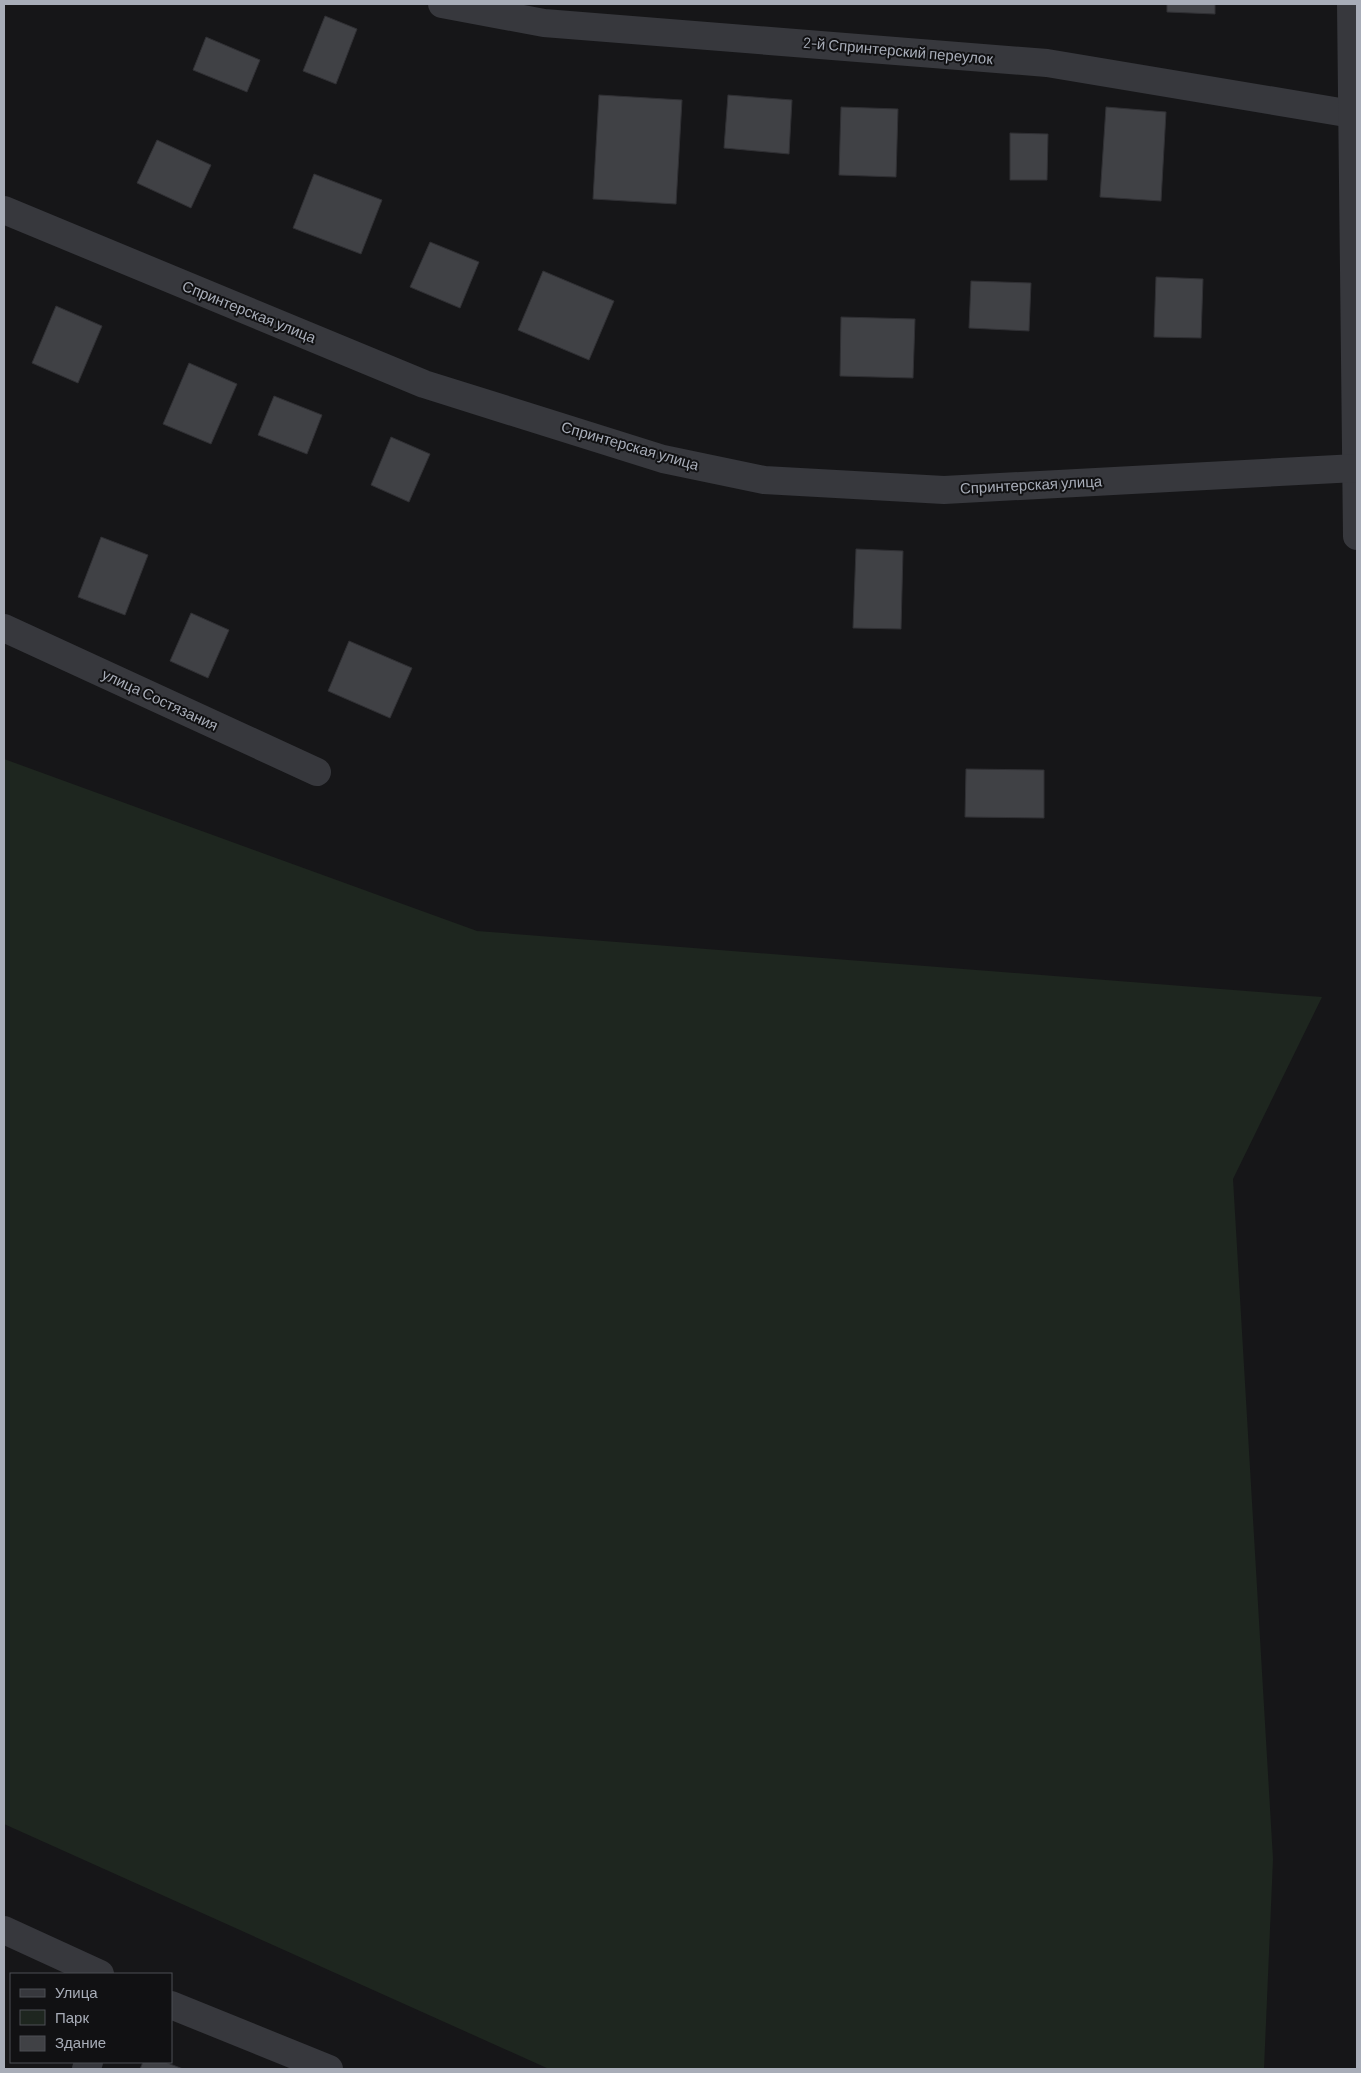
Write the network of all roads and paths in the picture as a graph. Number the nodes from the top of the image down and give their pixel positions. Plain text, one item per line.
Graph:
1 (442, 4) edge
2 (1352, 4) edge
3 (1352, 114) junction
4 (4, 210) edge
5 (1356, 468) junction
6 (1357, 536) edge
7 (4, 628) edge
8 (317, 772) dead end
9 (4, 1930) edge
10 (98, 1973) edge
11 (172, 2005) edge
12 (329, 2069) edge

1 - 3 street, 2-й Спринтерский переулок
2 - 3 street
3 - 5 street
4 - 5 street, Спринтерская улица
5 - 6 street
7 - 8 street, улица Состязания
9 - 10 street
11 - 12 street

